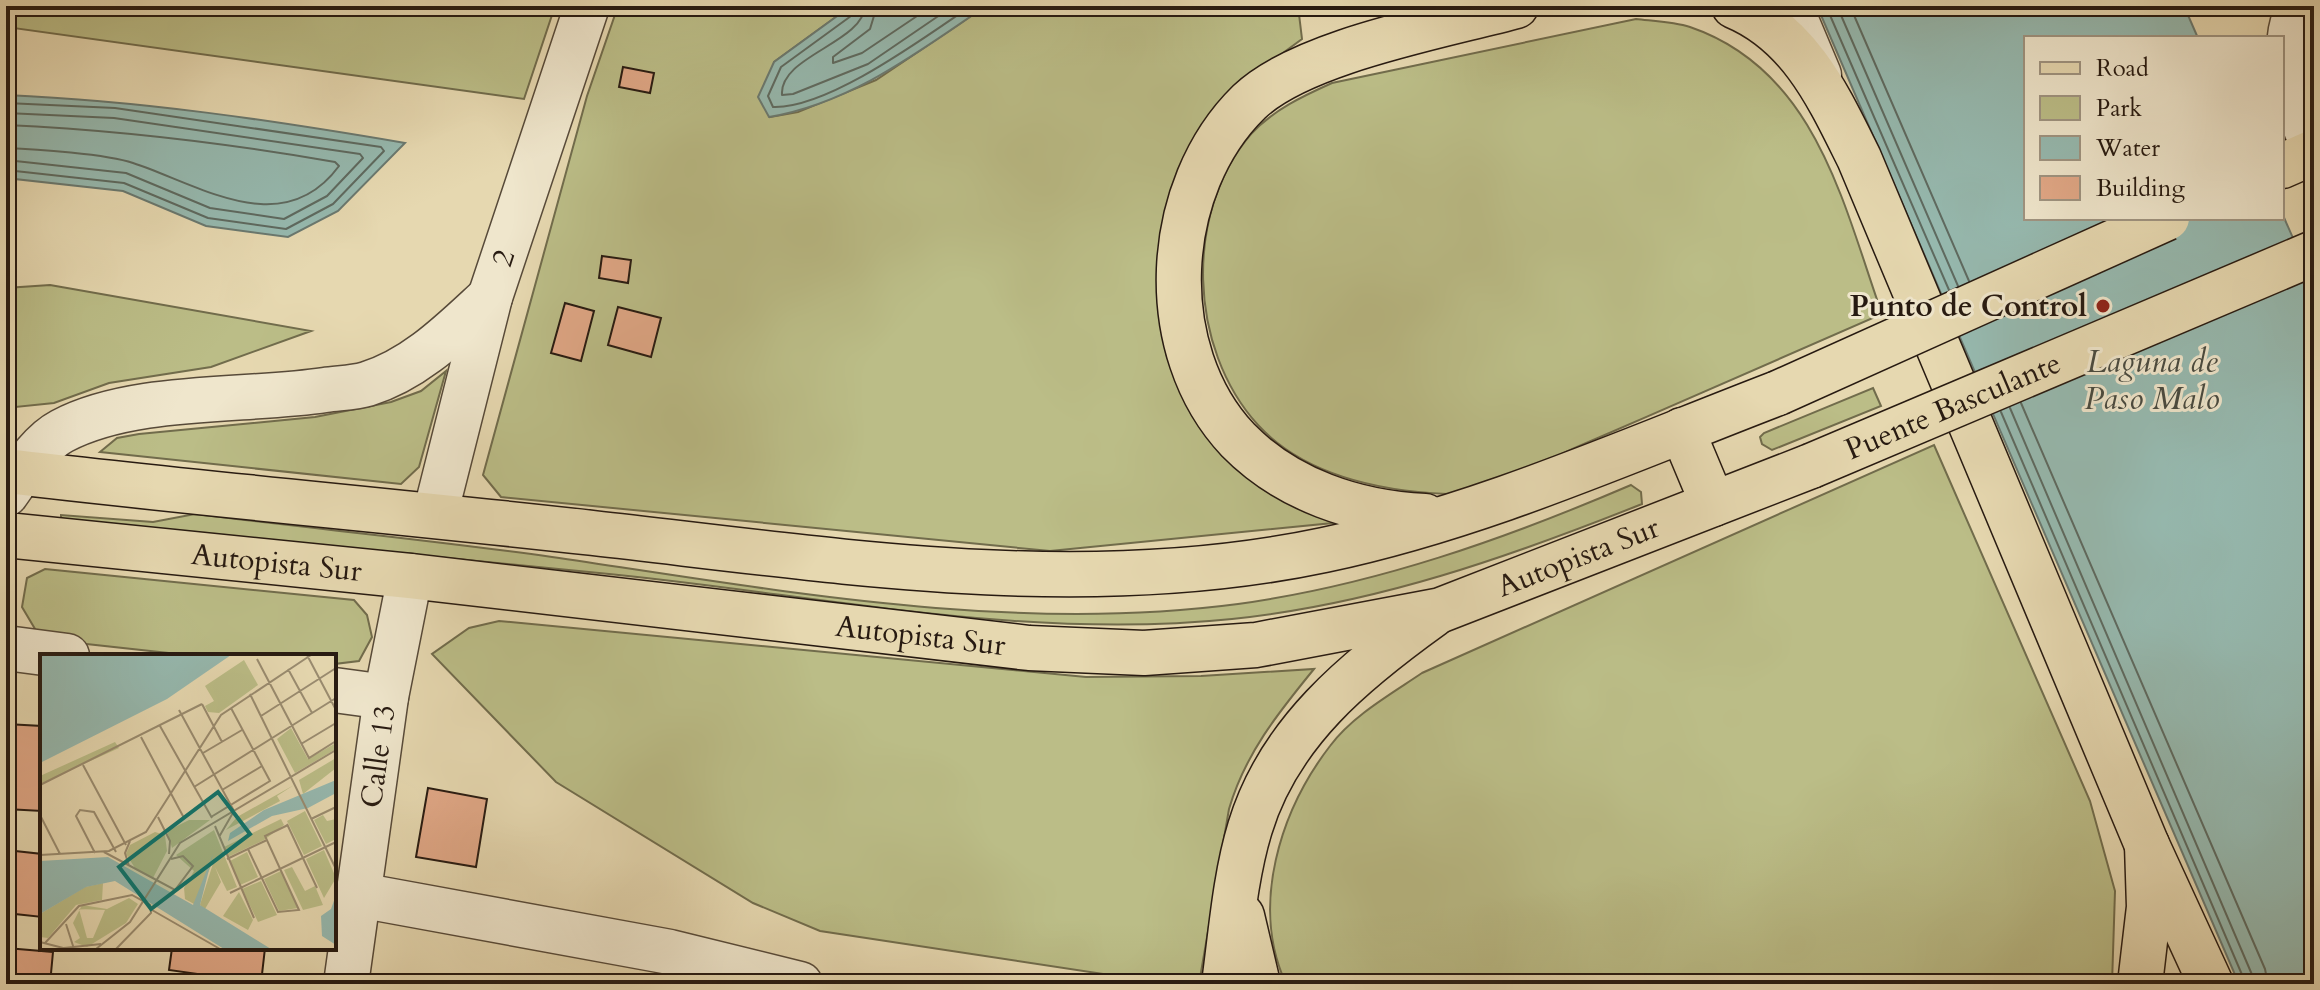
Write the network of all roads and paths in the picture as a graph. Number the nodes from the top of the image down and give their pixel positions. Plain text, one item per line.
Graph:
1 (587, 6) edge
2 (1516, 6) edge
3 (1734, 6) edge
4 (1790, 6) edge
5 (2298, 6) edge
6 (1823, 84) junction
7 (2314, 150) edge
8 (2284, 165) edge
9 (2163, 220) edge
10 (2314, 253) edge
11 (490, 297) junction
12 (1682, 430) junction
13 (1811, 466) joint
14 (11, 479) edge
15 (1713, 504) junction
16 (435, 515) junction
17 (1455, 517) junction
18 (6, 535) edge
19 (410, 576) junction
20 (1441, 610) junction
21 (6, 648) edge
22 (52, 654) edge
23 (336, 690) edge
24 (386, 697) junction
25 (2147, 845) junction
26 (359, 895) junction
27 (1236, 896) junction
28 (800, 983) edge
29 (346, 984) edge
30 (1224, 984) edge
31 (1258, 984) edge
32 (2140, 984) edge
33 (2211, 984) edge

1 - 11 street, 2
2 - 17 main road
3 - 6 main road
4 - 6 street
5 - 7 street
6 - 25 main road
7 - 8 main road
9 - 12 main road, bridge
10 - 13 main road, Puente Basculante, bridge
11 - 14 street
11 - 16 street, 2
12 - 15 main road
12 - 17 main road
13 - 15 main road, Autopista Sur
14 - 16 main road
15 - 20 main road, Autopista Sur
16 - 17 main road
18 - 19 main road, Autopista Sur
19 - 20 main road, Autopista Sur
19 - 24 street, Calle 13
20 - 27 main road
21 - 22 street
23 - 24 street
24 - 26 street, Calle 13
25 - 32 main road
25 - 33 main road
26 - 28 street
26 - 29 street, Calle 13
27 - 30 main road
27 - 31 main road

